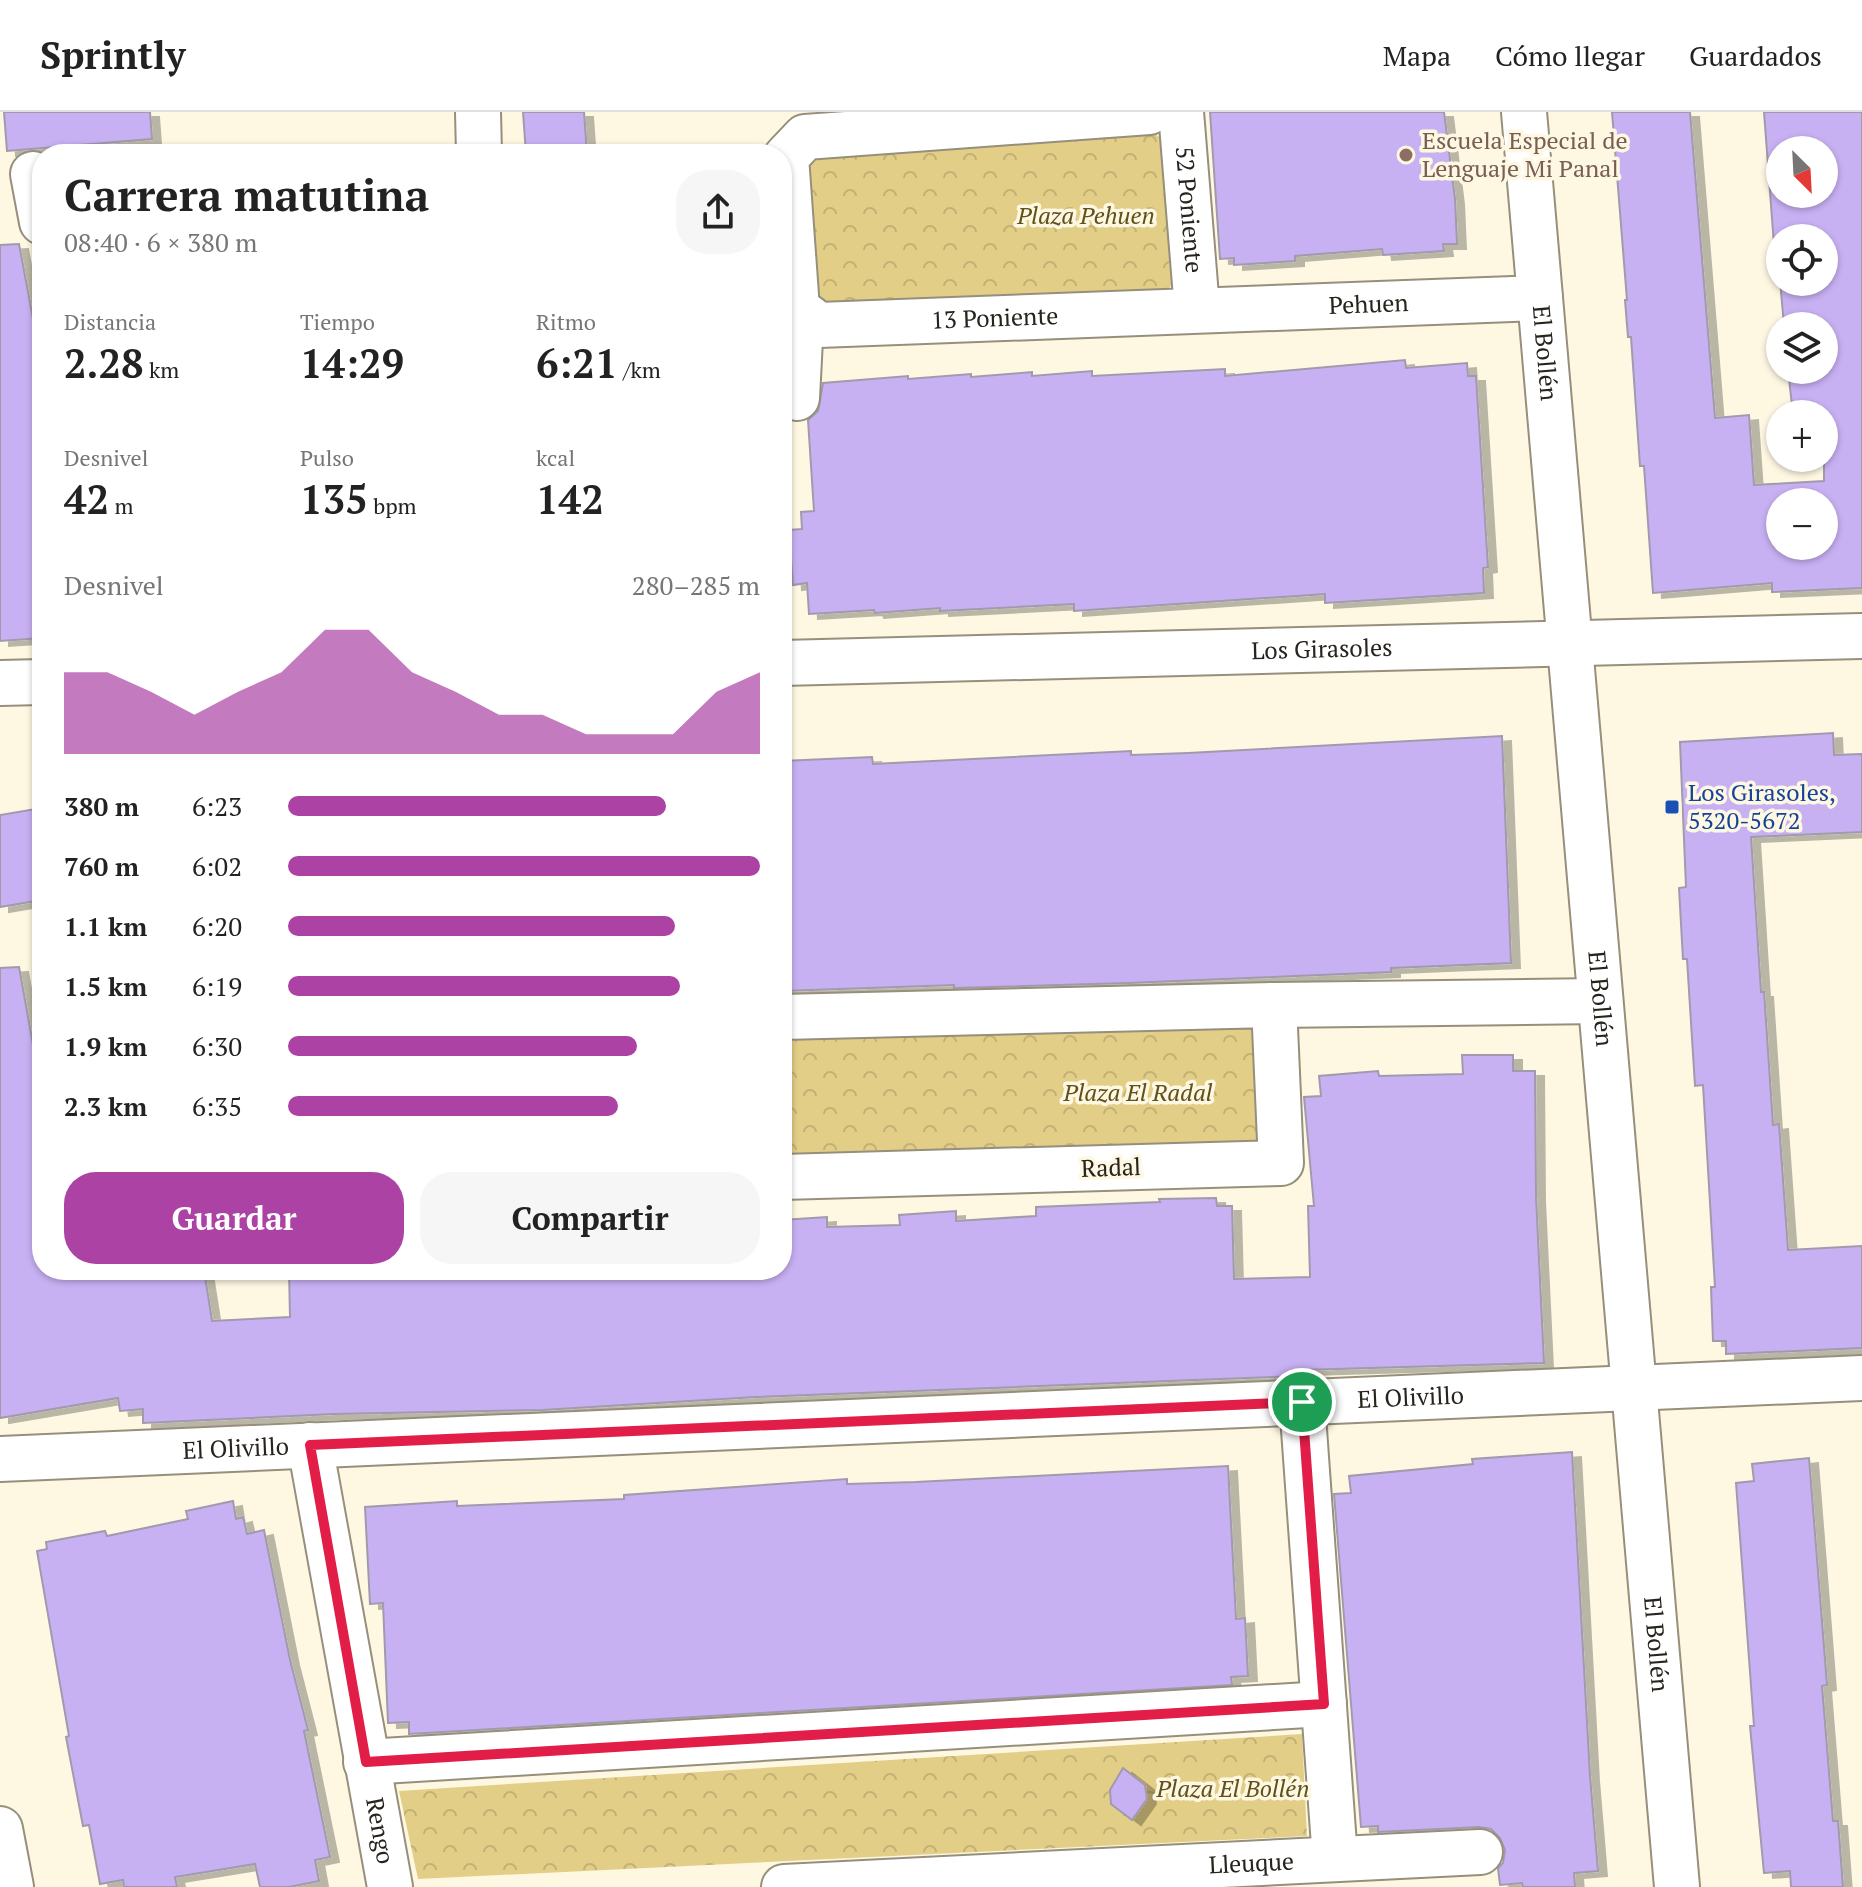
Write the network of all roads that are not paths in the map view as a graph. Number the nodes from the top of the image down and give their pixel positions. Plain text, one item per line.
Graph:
1 (478, 112) edge
2 (1149, 112) edge
3 (1181, 112) edge
4 (1524, 112) edge
5 (479, 144) edge
6 (792, 151) edge
7 (25, 175) edge
8 (32, 194) edge
9 (792, 216) edge
10 (1540, 298) junction
11 (1197, 309) junction
12 (802, 313) junction
13 (797, 398) dead end
14 (1862, 636) edge
15 (1569, 643) junction
16 (792, 663) edge
17 (32, 682) edge
18 (0, 683) edge
19 (1600, 1001) junction
20 (1274, 1005) junction
21 (792, 1017) edge
22 (792, 1177) edge
23 (1862, 1378) edge
24 (1634, 1388) junction
25 (1302, 1402) junction
26 (310, 1445) junction
27 (0, 1459) edge
28 (1324, 1704) junction
29 (366, 1762) junction
30 (0, 1829) edge
31 (1480, 1852) dead end
32 (1335, 1859) junction
33 (11, 1887) edge
34 (390, 1887) edge
35 (784, 1887) edge
36 (1677, 1887) edge

1 - 5 street
2 - 6 street
3 - 11 street, 52 Poniente
4 - 10 street, El Bollén
7 - 8 street
9 - 12 street
10 - 11 street, Pehuen
10 - 15 street, El Bollén
11 - 12 street, 13 Poniente
12 - 13 street
14 - 15 street, Los Girasoles
15 - 16 street, Los Girasoles
15 - 19 street, El Bollén
17 - 18 street
19 - 20 street
19 - 24 street, El Bollén
20 - 21 street
20 - 22 street, Radal
23 - 24 street, El Olivillo
24 - 25 street, El Olivillo
24 - 36 street, El Bollén
25 - 26 street, El Olivillo
25 - 28 street
26 - 27 street, El Olivillo
26 - 29 street, Rengo
28 - 29 street
28 - 32 street
29 - 34 street, Rengo
30 - 33 street
31 - 32 street, Lleuque
32 - 35 street, Lleuque

